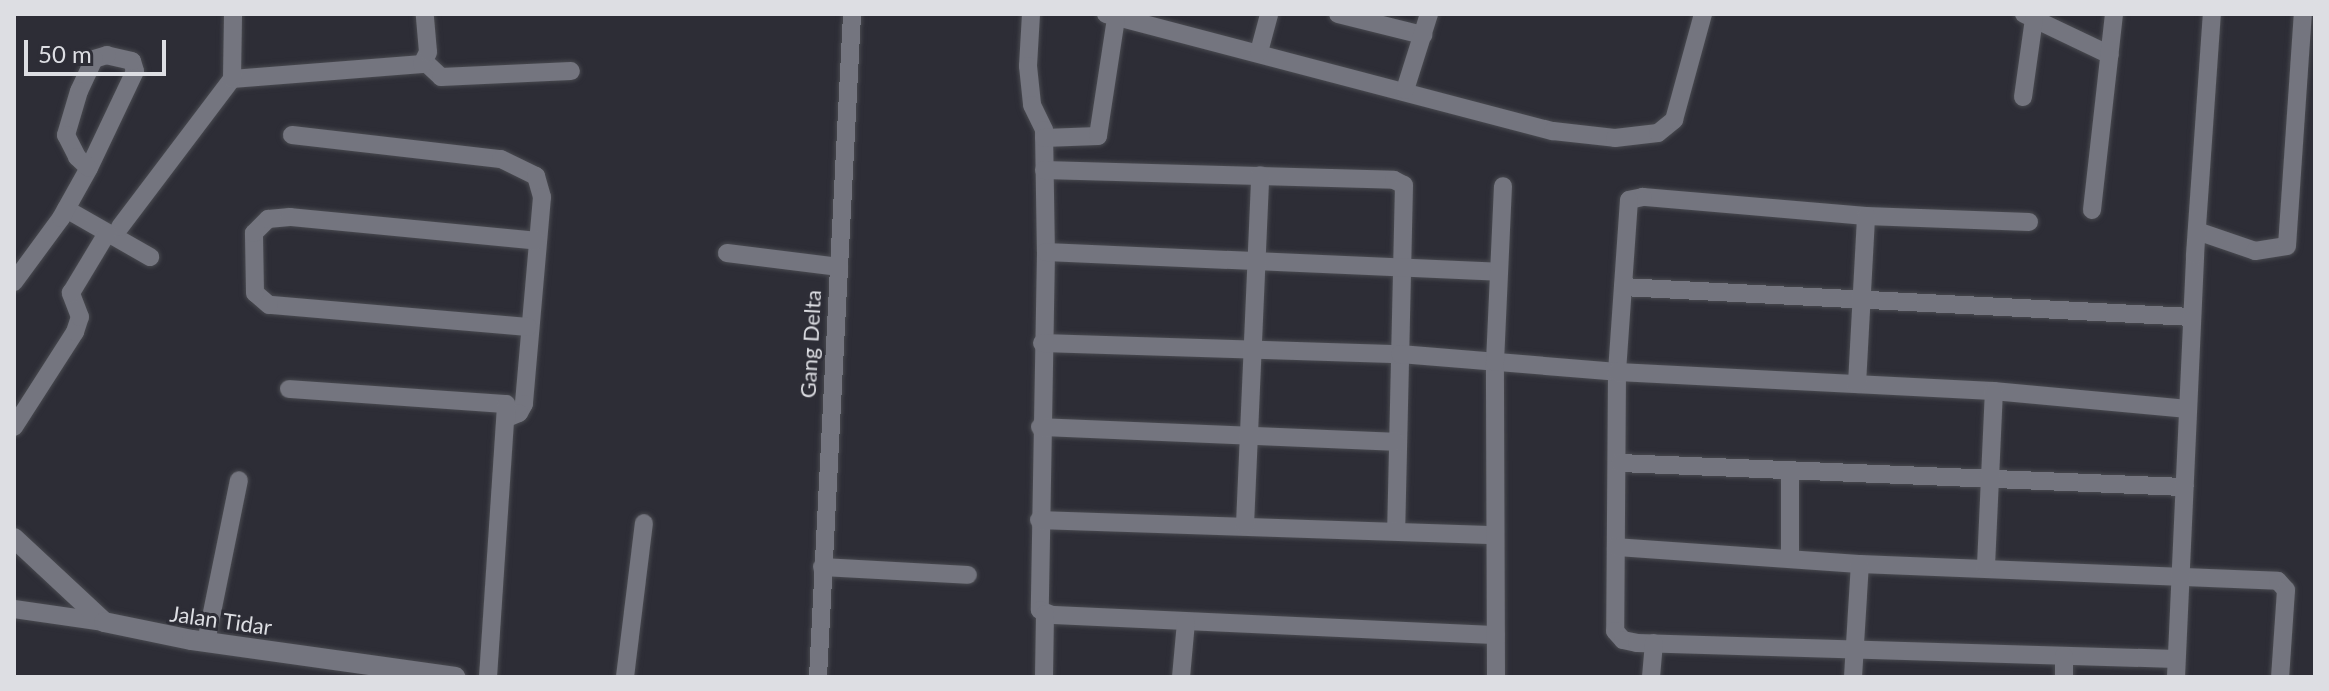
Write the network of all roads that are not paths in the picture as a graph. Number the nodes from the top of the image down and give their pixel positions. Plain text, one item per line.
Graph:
1 (233, 14) edge
2 (425, 14) edge
3 (852, 14) edge
4 (1031, 14) edge
5 (1269, 14) edge
6 (1338, 14) edge
7 (1429, 14) edge
8 (1703, 14) edge
9 (2114, 14) edge
10 (2212, 14) edge
11 (1111, 16) edge
12 (2029, 16) edge
13 (2307, 23) edge
14 (1423, 35) junction
15 (1259, 52) junction
16 (2110, 55) junction
17 (425, 62) junction
18 (571, 71) dead end
19 (232, 79) junction
20 (1405, 90) junction
21 (2023, 97) dead end
22 (2307, 112) edge
23 (292, 135) dead end
24 (1044, 138) junction
25 (89, 168) junction
26 (1044, 170) junction
27 (1260, 175) junction
28 (1503, 186) dead end
29 (66, 209) junction
30 (2092, 210) dead end
31 (1866, 216) junction
32 (2029, 222) dead end
33 (114, 230) junction
34 (2197, 231) junction
35 (537, 241) junction
36 (1046, 252) junction
37 (727, 253) dead end
38 (150, 257) dead end
39 (1257, 264) junction
40 (839, 267) junction
41 (1404, 268) junction
42 (1499, 272) junction
43 (14, 282) edge
44 (1623, 287) junction
45 (1861, 301) junction
46 (2192, 317) junction
47 (528, 327) junction
48 (1042, 343) junction
49 (1253, 347) junction
50 (1400, 354) junction
51 (1495, 362) junction
52 (1617, 372) junction
53 (1857, 384) junction
54 (289, 389) dead end
55 (1994, 391) junction
56 (506, 404) junction
57 (2187, 409) junction
58 (14, 427) edge
59 (1040, 427) junction
60 (1251, 435) junction
61 (1397, 442) junction
62 (1620, 463) junction
63 (1790, 473) junction
64 (239, 480) dead end
65 (1989, 481) junction
66 (2184, 487) junction
67 (1039, 520) junction
68 (644, 523) dead end
69 (1245, 525) junction
70 (1396, 531) junction
71 (1495, 535) junction
72 (14, 538) edge
73 (1616, 547) junction
74 (1790, 559) junction
75 (1860, 564) junction
76 (1986, 566) junction
77 (822, 567) junction
78 (2181, 574) junction
79 (968, 575) dead end
80 (14, 609) edge
81 (1045, 614) junction
82 (104, 622) junction
83 (1186, 622) junction
84 (1496, 635) junction
85 (206, 642) junction
86 (1654, 643) junction
87 (1855, 650) junction
88 (2064, 656) junction
89 (2176, 668) edge
90 (455, 677) edge
91 (488, 677) edge
92 (625, 677) edge
93 (818, 677) edge
94 (1044, 677) edge
95 (1181, 677) edge
96 (1496, 677) edge
97 (1651, 677) edge
98 (1853, 677) edge
99 (2064, 677) edge
100 (2280, 677) edge

1 - 19 street
2 - 17 street
3 - 40 street, Gang Delta
4 - 24 street
5 - 15 street
6 - 14 street
7 - 14 street
8 - 20 street
9 - 16 street
10 - 34 street
11 - 15 street
11 - 24 street
12 - 16 street
12 - 21 street
13 - 22 street
14 - 20 street
15 - 20 street
16 - 30 street
17 - 18 street
17 - 19 street
19 - 33 street
22 - 34 street
23 - 35 street
24 - 26 street
25 - 25 street
25 - 29 street
26 - 27 street
26 - 36 street
27 - 39 street
27 - 41 street
28 - 42 street
29 - 33 street
29 - 43 street
31 - 32 street
31 - 44 street
31 - 45 street
33 - 38 street
33 - 58 street
34 - 46 street
35 - 47 street
35 - 47 street
36 - 39 street
36 - 48 street
37 - 40 street
39 - 41 street
39 - 49 street
40 - 77 street, Gang Delta
41 - 42 street
41 - 50 street
42 - 51 street
44 - 45 street
44 - 52 street
45 - 46 street
45 - 53 street
46 - 57 street
47 - 56 street
48 - 49 street
48 - 59 street
49 - 50 street
49 - 60 street
50 - 51 street
50 - 61 street
51 - 52 street
51 - 71 street
52 - 53 street
52 - 62 street
53 - 55 street
54 - 56 street
55 - 57 street
55 - 65 street
56 - 91 street
57 - 66 street
59 - 60 street
59 - 67 street
60 - 61 street
60 - 69 street
61 - 70 street
62 - 63 street
62 - 73 street
63 - 65 street
63 - 74 street
64 - 85 street
65 - 66 street
65 - 76 street
66 - 78 street
67 - 69 street
67 - 81 street
68 - 92 street
69 - 70 street
70 - 71 street
71 - 84 street
72 - 82 main road
73 - 74 street
73 - 86 street
74 - 75 street
75 - 76 street
75 - 87 street
76 - 78 street
77 - 79 street
77 - 93 street, Gang Delta
78 - 89 street
78 - 100 street
80 - 82 street
81 - 83 street
81 - 94 street
82 - 85 main road, Jalan Tidar
83 - 84 street
83 - 95 street
84 - 96 street
85 - 90 main road, Jalan Tidar
86 - 87 street
86 - 97 street
87 - 88 street
87 - 98 street
88 - 89 street
88 - 99 street

